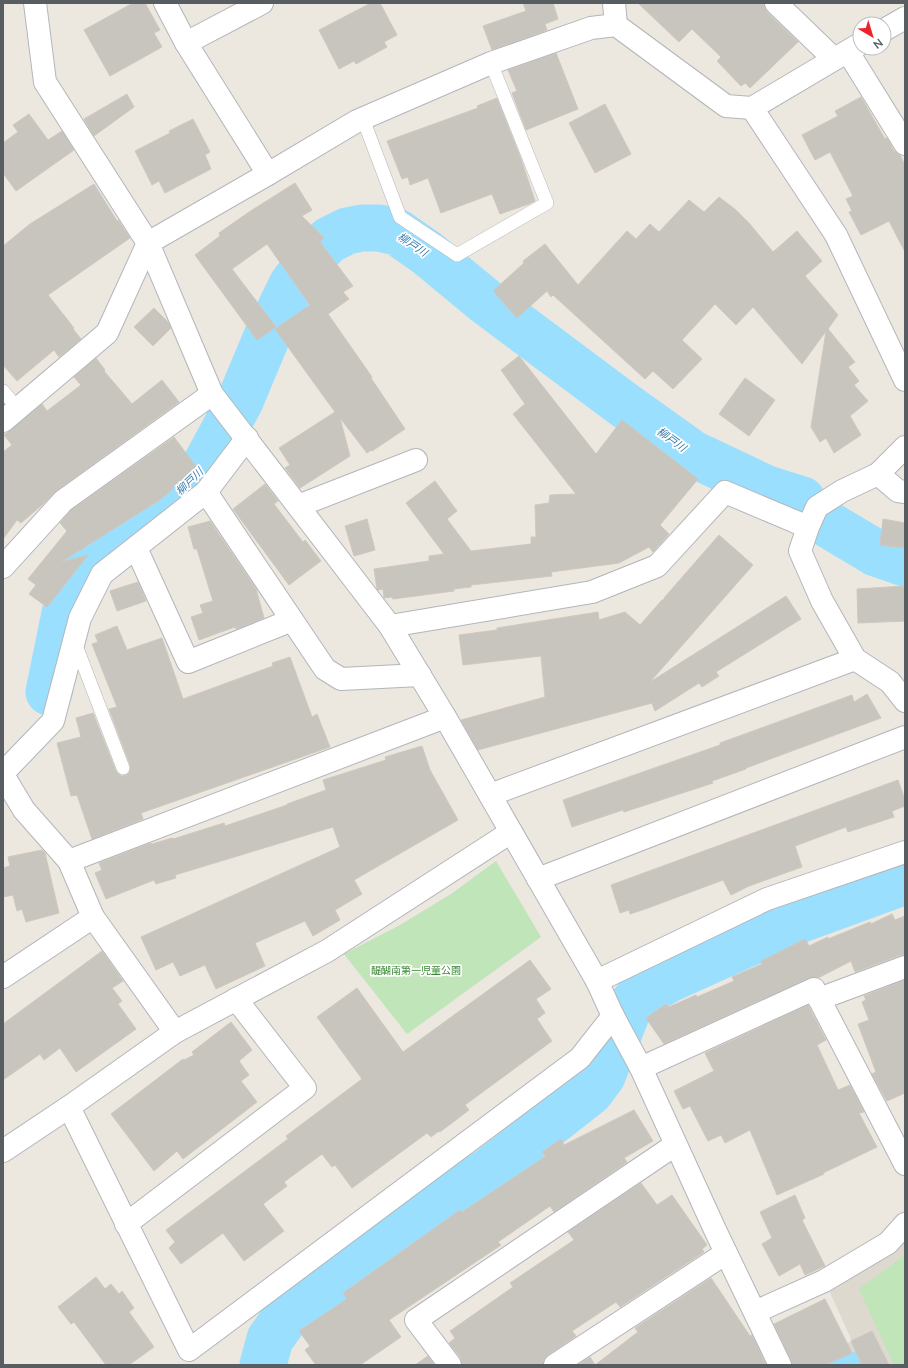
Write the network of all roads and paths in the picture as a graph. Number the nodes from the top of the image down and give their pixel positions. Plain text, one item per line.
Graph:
1 (35, 3) edge
2 (165, 3) edge
3 (262, 3) edge
4 (614, 3) edge
5 (776, 3) edge
6 (905, 18) edge
7 (616, 25) junction
8 (892, 25) edge
9 (186, 43) junction
10 (847, 52) edge
11 (491, 63) junction
12 (752, 108) junction
13 (363, 119) junction
14 (905, 144) edge
15 (268, 174) junction
16 (148, 243) junction
17 (905, 380) edge
18 (3, 391) edge
19 (212, 394) junction
20 (10, 415) edge
21 (247, 438) junction
22 (905, 447) edge
23 (416, 460) dead end
24 (878, 474) junction
25 (206, 492) junction
26 (905, 492) edge
27 (298, 506) junction
28 (808, 527) junction
29 (136, 548) junction
30 (3, 567) edge
31 (292, 620) junction
32 (390, 626) junction
33 (74, 641) junction
34 (855, 659) junction
35 (420, 675) junction
36 (905, 701) edge
37 (445, 717) junction
38 (905, 737) edge
39 (123, 768) dead end
40 (3, 774) edge
41 (490, 795) junction
42 (511, 832) junction
43 (905, 852) edge
44 (69, 861) junction
45 (538, 879) junction
46 (93, 917) junction
47 (905, 967) edge
48 (3, 977) edge
49 (597, 981) junction
50 (236, 999) junction
51 (819, 999) junction
52 (613, 1017) junction
53 (175, 1032) junction
54 (640, 1067) junction
55 (69, 1107) junction
56 (675, 1145) junction
57 (3, 1151) edge
58 (905, 1164) edge
59 (126, 1224) junction
60 (905, 1224) edge
61 (726, 1253) junction
62 (754, 1312) junction
63 (776, 1363) edge
64 (450, 1365) edge
65 (555, 1365) edge

1 - 16 street
2 - 9 street
3 - 9 street
4 - 7 street
5 - 10 street
6 - 8 street
7 - 11 street
7 - 12 street
9 - 15 street
10 - 12 street
10 - 14 street
11 - 13 street
11 - 13 lane
12 - 17 street
13 - 15 street
15 - 16 street
16 - 19 street
16 - 20 street
18 - 20 lane
19 - 21 street
19 - 30 street
21 - 25 street
21 - 27 street
22 - 24 street
23 - 27 street
24 - 26 street
24 - 28 street
25 - 29 street
25 - 31 street
27 - 32 street
28 - 32 street
28 - 34 street
29 - 31 street
29 - 33 street
31 - 35 street
32 - 35 street
33 - 39 lane
33 - 40 street
34 - 36 street
34 - 41 street
35 - 37 street
37 - 41 street
37 - 44 street
38 - 45 street
40 - 44 street
41 - 42 street
42 - 45 street
42 - 50 street
43 - 49 street
44 - 46 street
45 - 49 street
46 - 48 street
46 - 53 street
47 - 51 street
49 - 52 street
50 - 53 street
50 - 59 street
51 - 54 street
51 - 58 street
52 - 54 street
52 - 59 street
53 - 55 street
54 - 56 street
55 - 57 street
55 - 59 street
56 - 61 street
56 - 64 street
60 - 62 street
61 - 62 street
61 - 65 street
62 - 63 street

